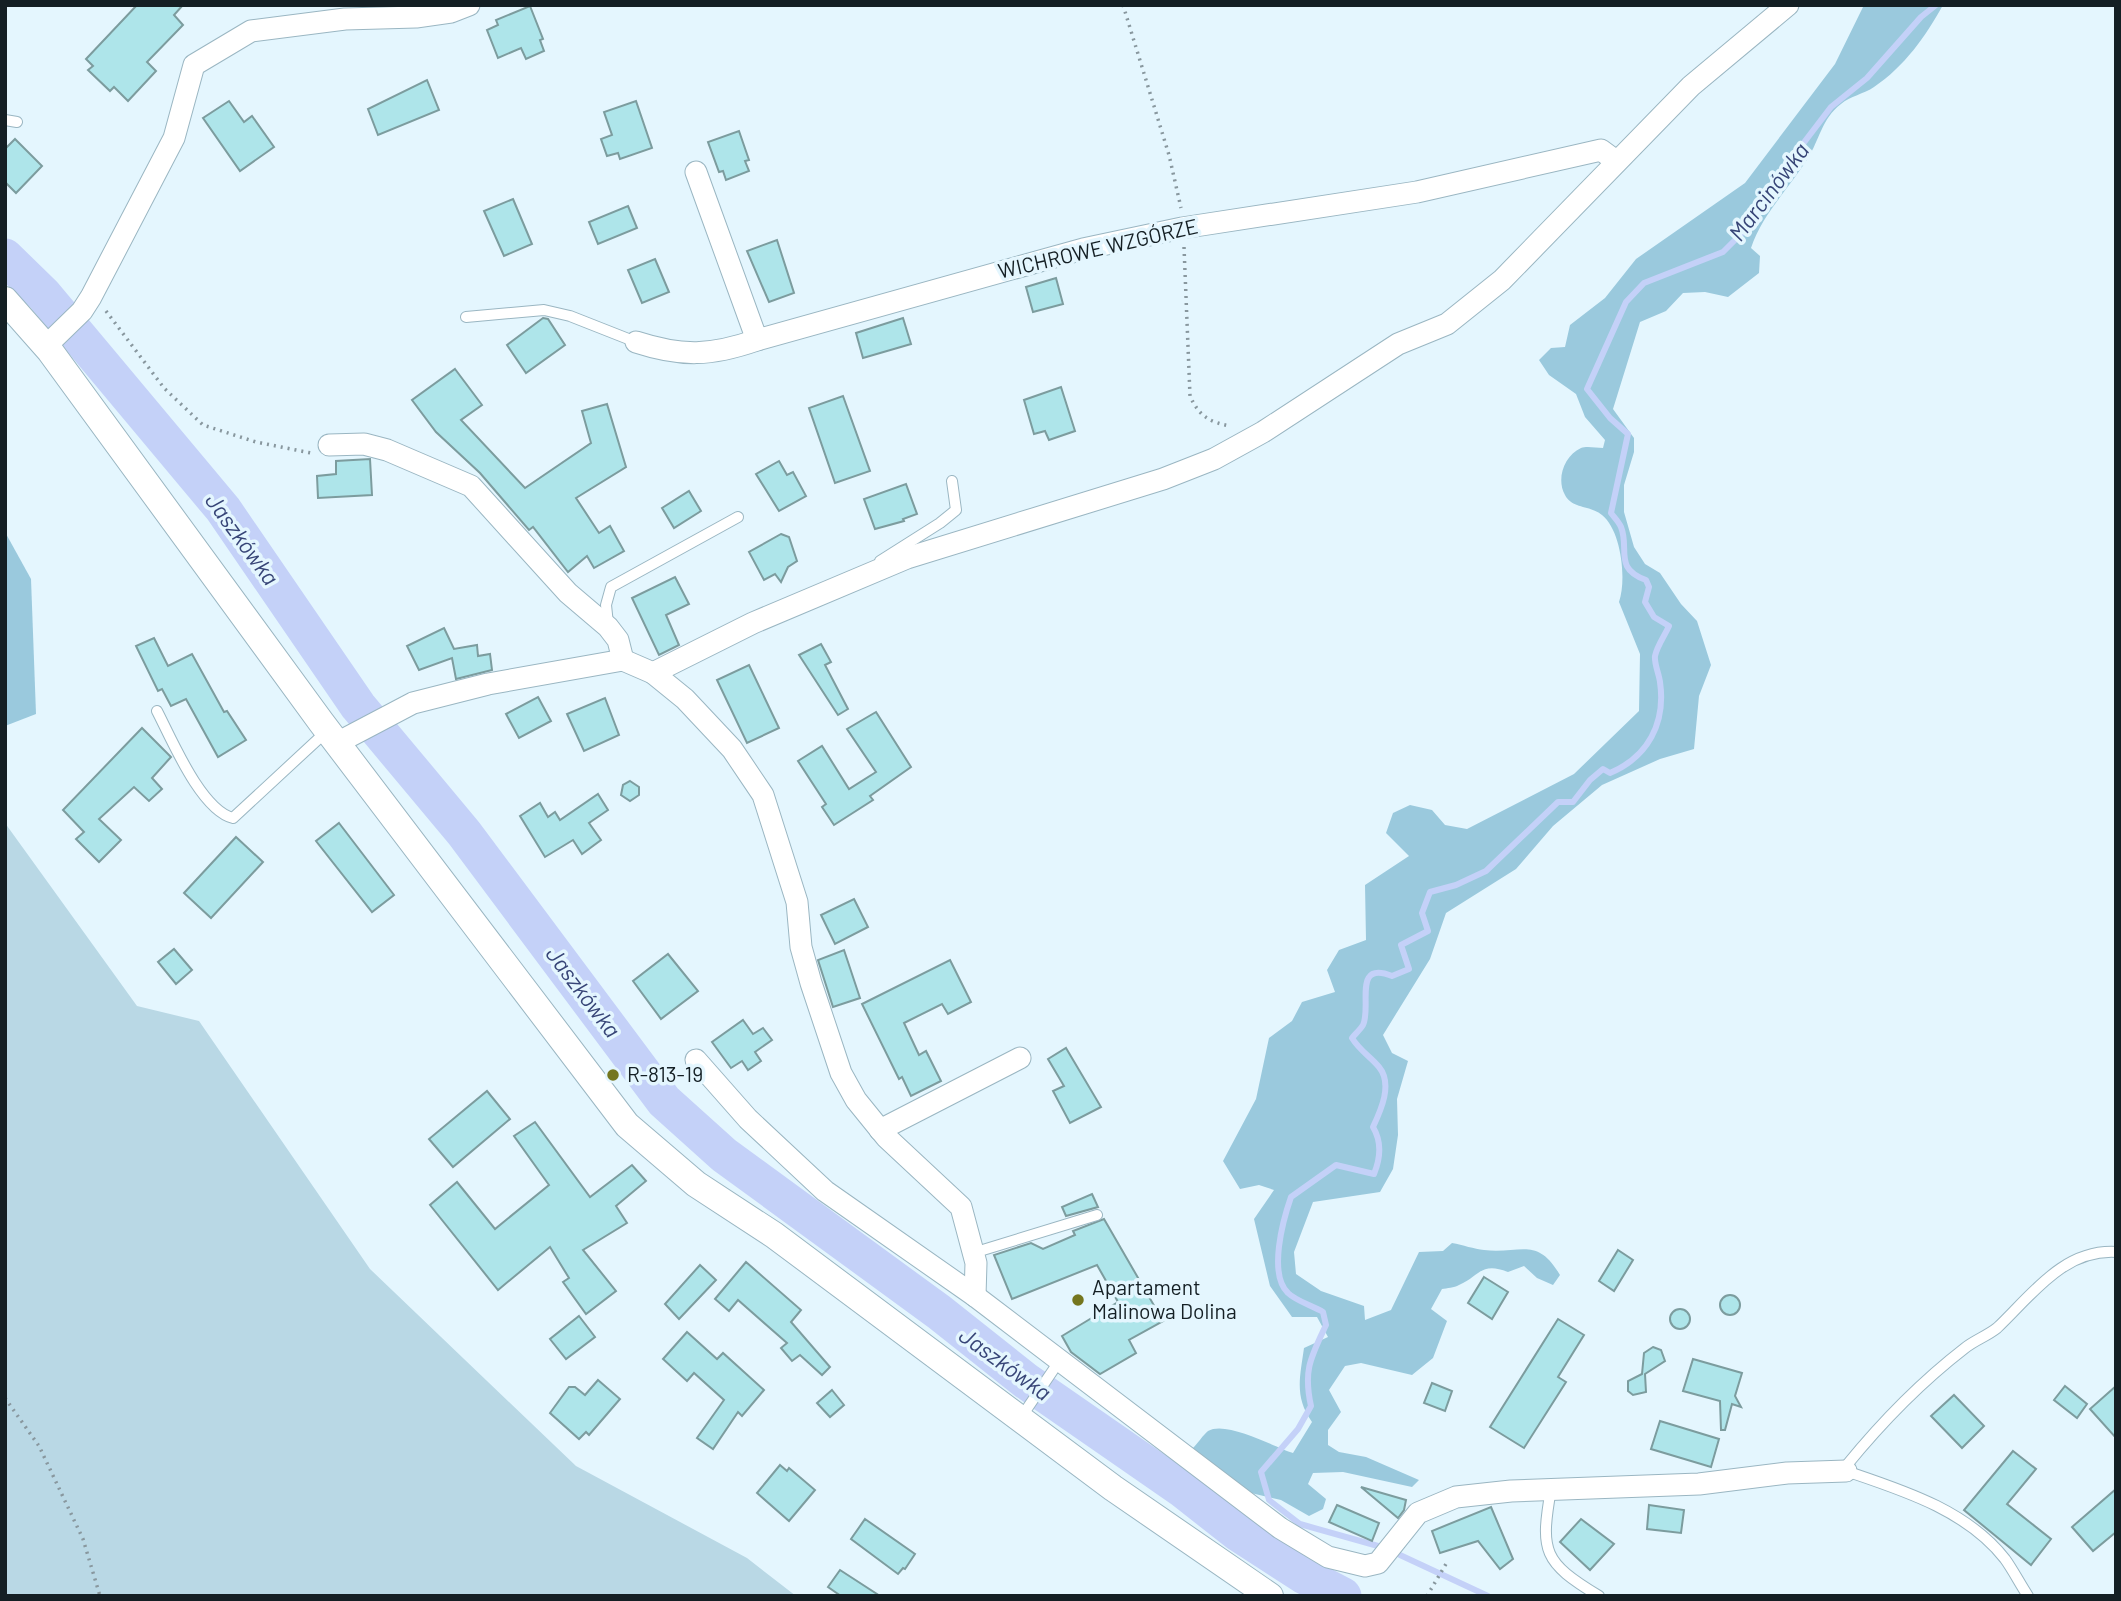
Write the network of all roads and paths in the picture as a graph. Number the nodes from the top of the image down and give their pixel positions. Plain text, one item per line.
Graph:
1 (468, 5) edge
2 (1123, 5) edge
3 (1788, 5) edge
4 (1616, 161) junction
5 (696, 172) dead end
6 (1182, 228) junction
7 (5, 300) edge
8 (88, 302) junction
9 (466, 317) dead end
10 (757, 340) junction
11 (51, 341) junction
12 (636, 342) joint
13 (1263, 432) junction
14 (329, 445) joint
15 (952, 481) dead end
16 (738, 517) dead end
17 (859, 577) junction
18 (608, 627) junction
19 (623, 660) junction
20 (653, 673) junction
21 (157, 711) dead end
22 (342, 734) junction
23 (1020, 1058) dead end
24 (696, 1060) dead end
25 (880, 1130) junction
26 (1097, 1215) dead end
27 (2116, 1252) edge
28 (973, 1253) junction
29 (975, 1296) junction
30 (1055, 1368) junction
31 (5, 1398) edge
32 (1024, 1412) junction
33 (1846, 1471) junction
34 (1551, 1489) junction
35 (1446, 1564) dead end
36 (100, 1596) edge
37 (1270, 1596) edge
38 (1427, 1596) edge
39 (1599, 1596) edge
40 (2028, 1596) edge

1 - 8 street
2 - 6 path
3 - 4 street
4 - 6 street, WICHROWE WZGÓRZE
4 - 13 street
5 - 10 street
6 - 10 street, WICHROWE WZGÓRZE
6 - 13 path
7 - 11 street
8 - 11 street
8 - 14 path
9 - 12 lane
10 - 12 street, WICHROWE WZGÓRZE
11 - 22 street
13 - 17 street
14 - 18 street
15 - 17 lane
16 - 18 lane
17 - 20 street
18 - 19 street
19 - 20 street
19 - 22 street
20 - 25 street
21 - 22 lane
22 - 32 street
23 - 25 street
24 - 29 street
25 - 28 street
26 - 28 lane
27 - 33 lane
28 - 29 street
29 - 30 street
30 - 32 lane
30 - 34 street
31 - 36 path
32 - 37 street
33 - 34 street
33 - 40 lane
34 - 39 lane
35 - 38 path

